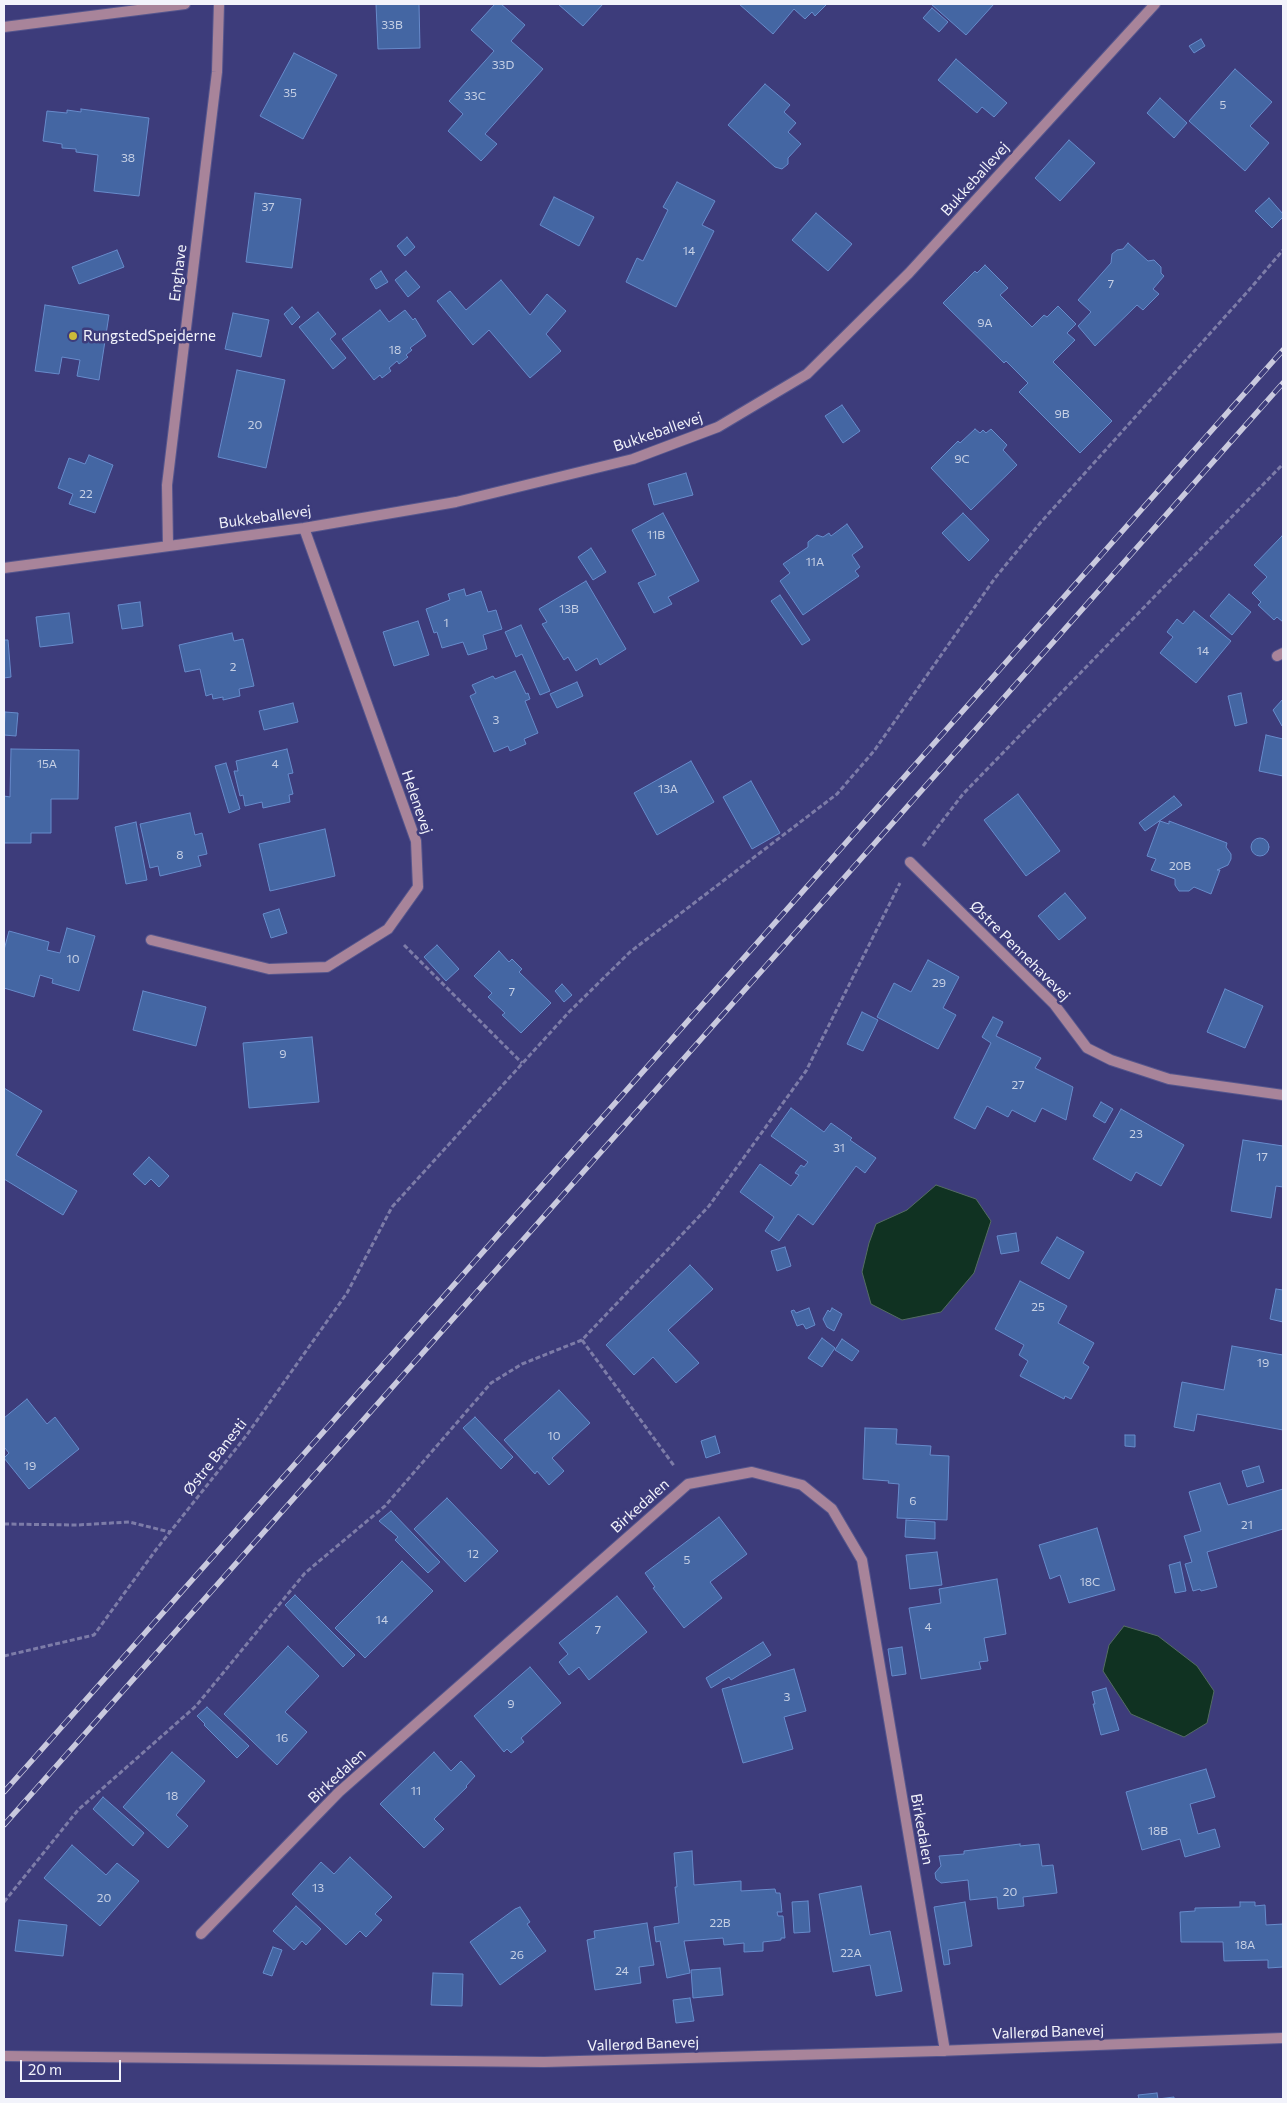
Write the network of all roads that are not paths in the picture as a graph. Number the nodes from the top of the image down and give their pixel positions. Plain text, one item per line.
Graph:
1 (185, 4) edge
2 (219, 4) edge
3 (1155, 4) edge
4 (4, 27) edge
5 (304, 528) junction
6 (168, 545) junction
7 (4, 568) edge
8 (910, 862) road end
9 (151, 940) dead end
10 (1283, 1095) edge
11 (201, 1934) dead end
12 (1283, 2038) edge
13 (944, 2051) junction
14 (4, 2056) edge

1 - 4 street
2 - 6 street, Enghave
3 - 5 street, Bukkeballevej
5 - 6 street, Bukkeballevej
5 - 9 street, Helenevej
6 - 7 street, Bukkeballevej
8 - 10 street, Østre Pennehavevej
11 - 13 street, Birkedalen
12 - 13 street, Vallerød Banevej
13 - 14 street, Vallerød Banevej

